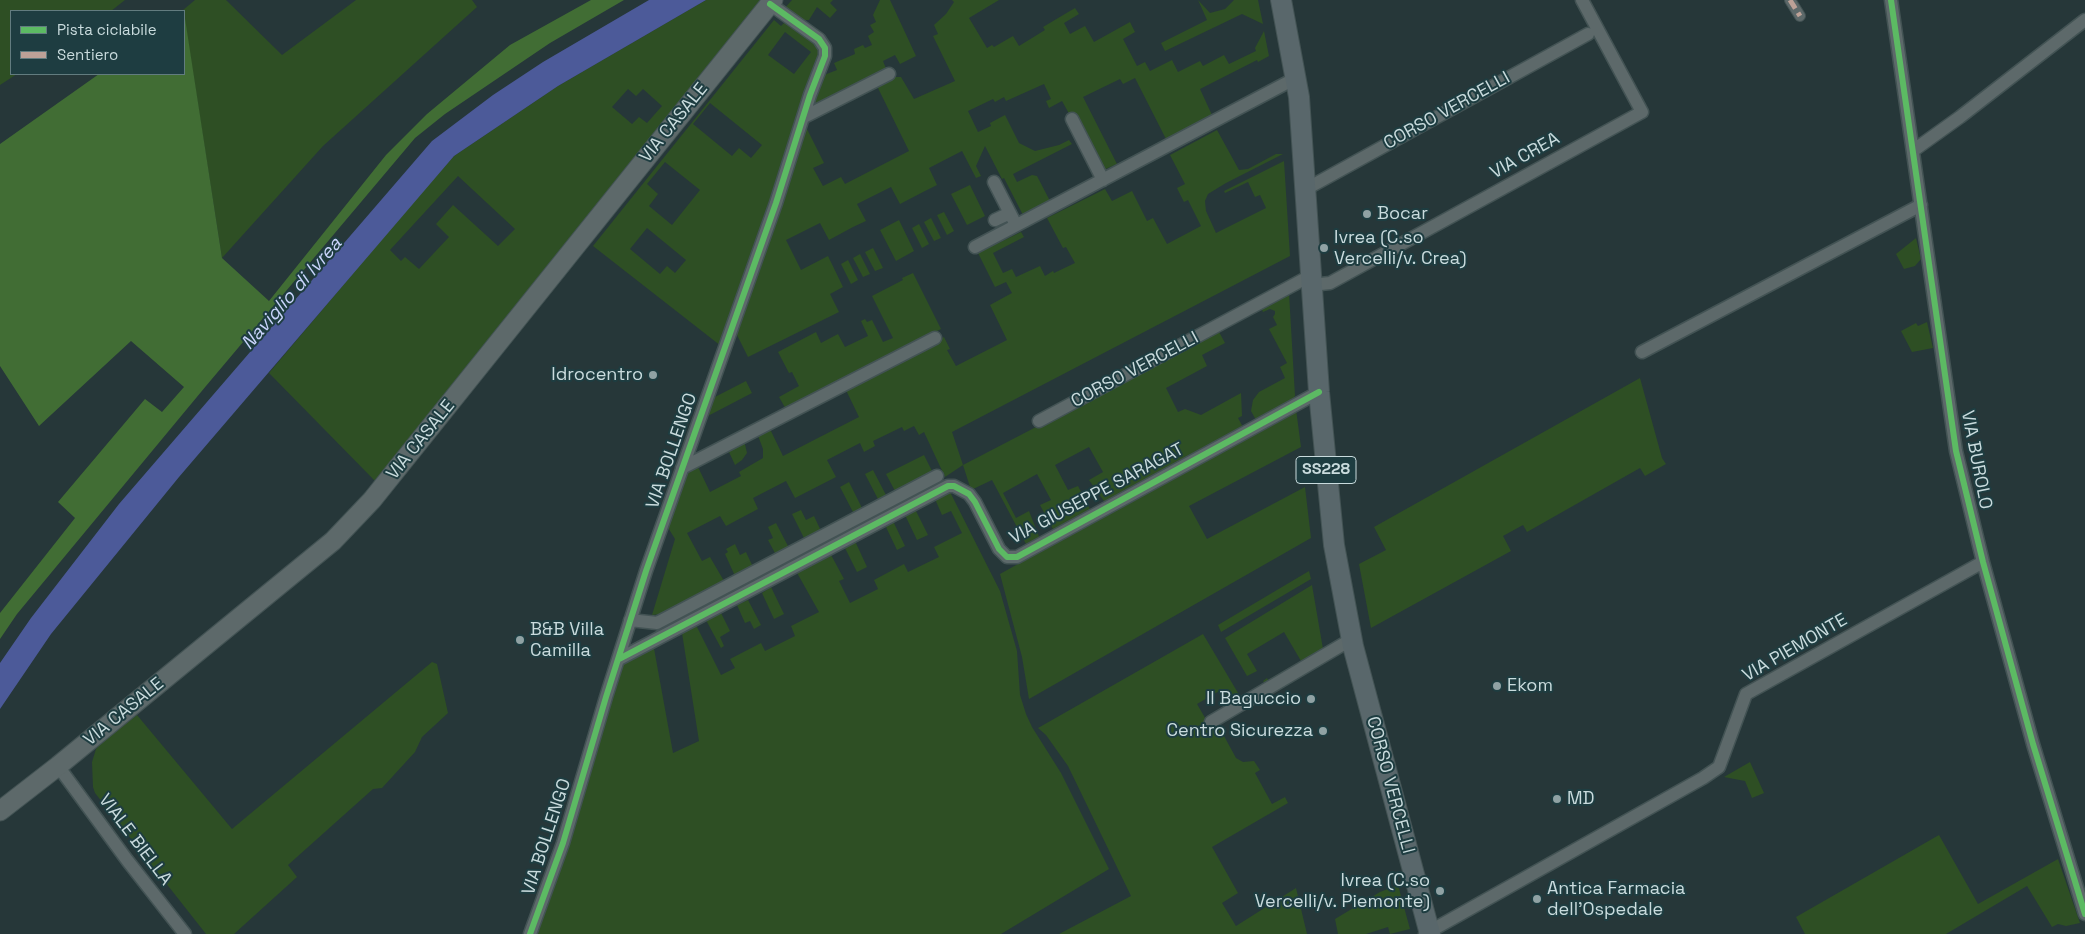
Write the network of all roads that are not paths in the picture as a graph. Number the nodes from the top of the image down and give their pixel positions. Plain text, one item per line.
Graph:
1 (1281, 0) edge
2 (1582, 0) edge
3 (1790, 0) edge
4 (1891, 0) edge
5 (771, 2) edge
6 (1800, 16) dead end
7 (2085, 20) edge
8 (1588, 34) dead end
9 (889, 74) dead end
10 (1296, 78) junction
11 (804, 117) junction
12 (1072, 119) dead end
13 (1914, 150) junction
14 (1103, 180) junction
15 (994, 182) dead end
16 (1306, 189) junction
17 (1921, 205) junction
18 (1010, 213) junction
19 (996, 220) dead end
20 (1016, 225) junction
21 (975, 247) dead end
22 (1310, 281) junction
23 (935, 338) dead end
24 (1642, 352) dead end
25 (1319, 392) junction
26 (1039, 421) dead end
27 (682, 468) junction
28 (937, 476) dead end
29 (1983, 562) junction
30 (630, 620) junction
31 (1352, 639) junction
32 (619, 659) junction
33 (1212, 722) dead end
34 (58, 766) junction
35 (0, 811) edge
36 (2085, 914) edge
37 (1428, 933) edge
38 (185, 934) edge
39 (530, 934) edge

1 - 10 main road, CORSO VERCELLI / SS228
2 - 22 street, VIA CREA
3 - 6 street
4 - 13 street, VIA BUROLO
5 - 11 street, VIA BOLLENGO
5 - 34 main road, VIA CASALE
7 - 13 street
8 - 16 street, CORSO VERCELLI
9 - 11 street
10 - 14 street
10 - 16 main road, CORSO VERCELLI / SS228
11 - 27 street, VIA BOLLENGO
12 - 14 street
13 - 17 street, VIA BUROLO
14 - 20 street
15 - 18 street
16 - 22 main road, CORSO VERCELLI / SS228
17 - 24 street
17 - 29 street, VIA BUROLO
18 - 19 street
18 - 20 street
20 - 21 street
22 - 25 main road, CORSO VERCELLI / SS228
22 - 26 street, CORSO VERCELLI
23 - 27 street
25 - 31 main road, CORSO VERCELLI / SS228
25 - 32 street, VIA GIUSEPPE SARAGAT
27 - 30 street, VIA BOLLENGO
28 - 30 street
29 - 36 street, VIA BUROLO
29 - 37 street, VIA PIEMONTE
30 - 32 street, VIA BOLLENGO
31 - 33 street
31 - 37 main road, CORSO VERCELLI / SS228
32 - 39 street, VIA BOLLENGO
34 - 35 main road, VIA CASALE
34 - 38 street, VIALE BIELLA

